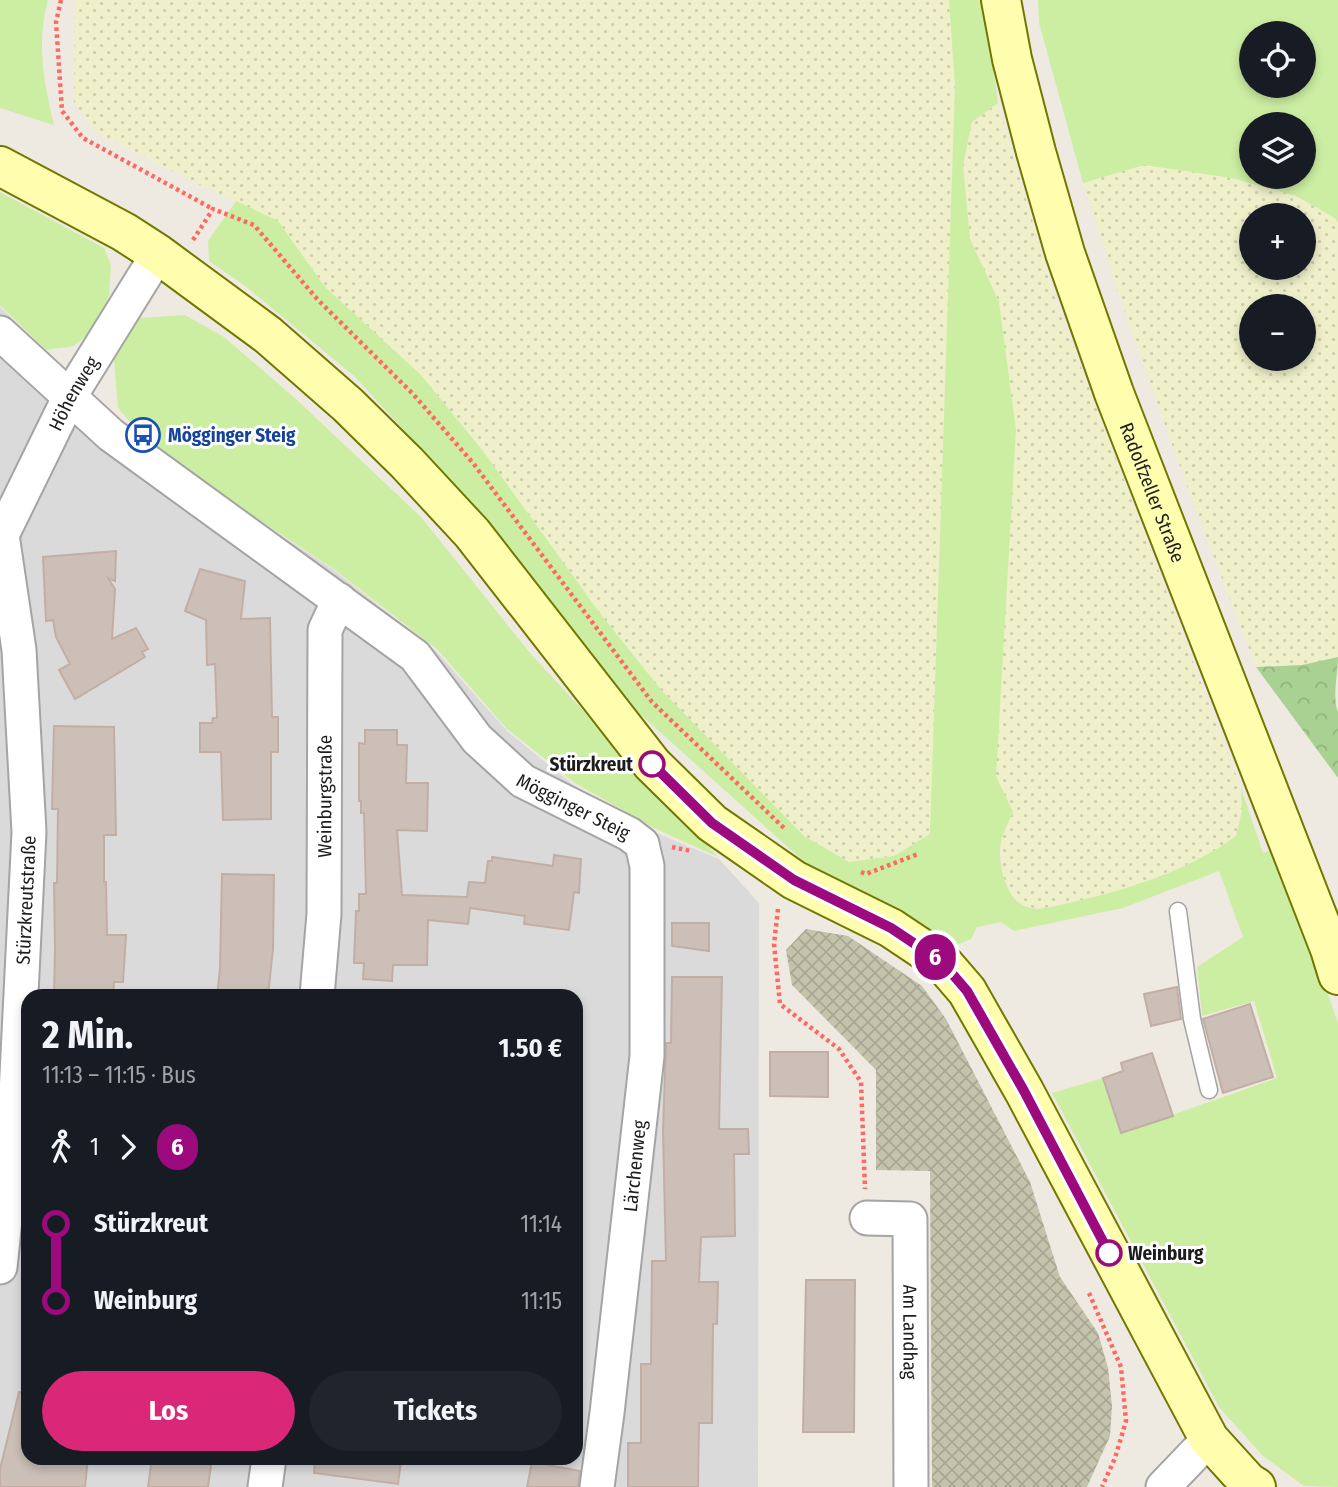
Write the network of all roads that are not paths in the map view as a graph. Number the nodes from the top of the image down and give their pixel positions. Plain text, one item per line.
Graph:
1 (1001, 0) edge
2 (0, 166) edge
3 (167, 261) junction
4 (0, 332) edge
5 (69, 396) junction
6 (1, 537) edge
7 (339, 600) junction
8 (642, 844) joint
9 (1178, 911) dead end
10 (1338, 975) edge
11 (21, 989) edge
12 (318, 989) edge
13 (21, 994) edge
14 (1209, 1090) dead end
15 (867, 1218) road end
16 (0, 1267) edge
17 (1209, 1439) junction
18 (268, 1465) edge
19 (265, 1487) edge
20 (597, 1487) edge
21 (911, 1487) edge
22 (1163, 1487) edge
23 (1256, 1487) edge

1 - 10 street, Radolfzeller Straße
2 - 3 street
3 - 5 street, Höhenweg
3 - 17 street
4 - 5 street, Mögginger Steig
5 - 6 street, Höhenweg
5 - 7 street, Mögginger Steig
6 - 11 street, Stürzkreutstraße
7 - 8 street, Mögginger Steig
7 - 12 street, Weinburgstraße
8 - 20 street, Lärchenweg
9 - 14 lane
13 - 16 street, Stürzkreutstraße
15 - 21 street, Am Landhag
17 - 22 street
17 - 23 street
18 - 19 street

